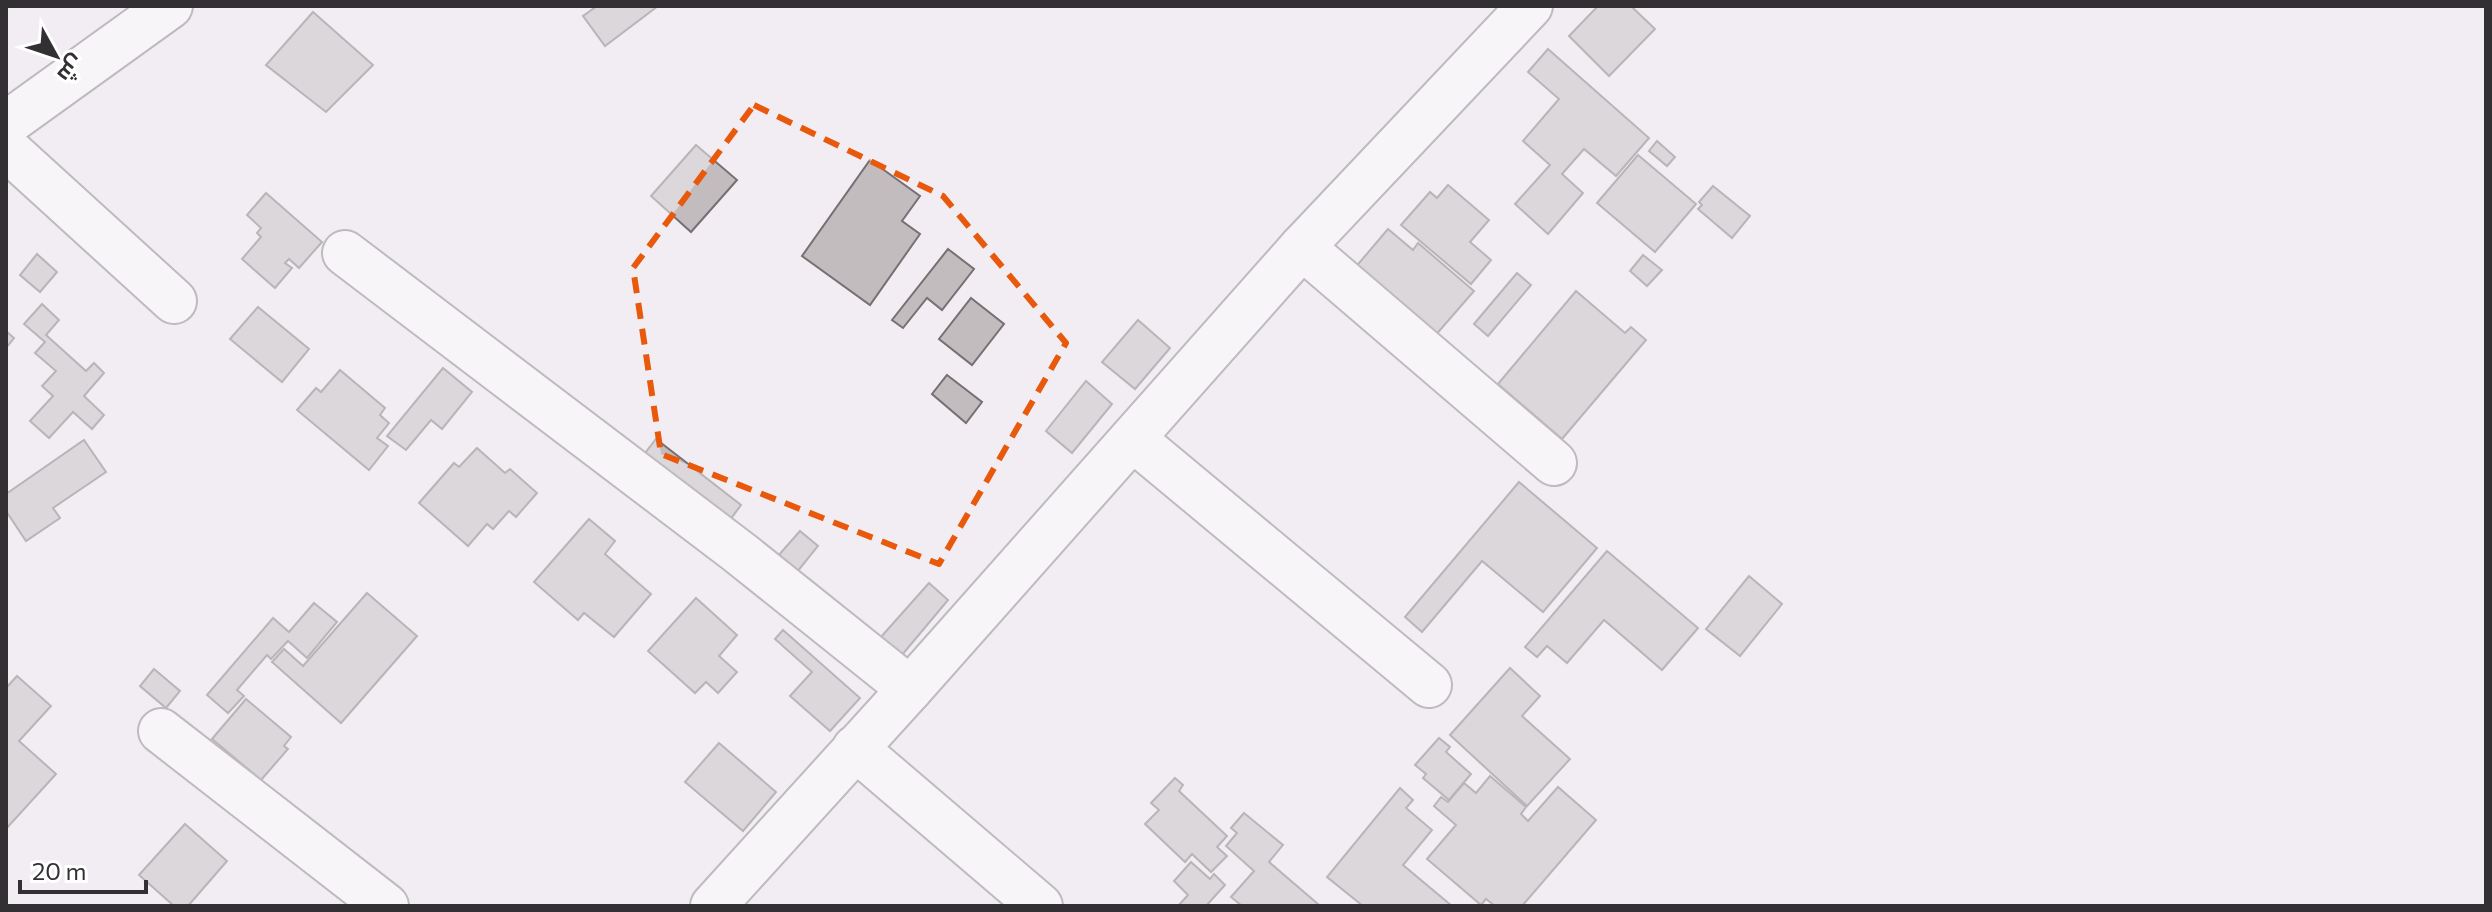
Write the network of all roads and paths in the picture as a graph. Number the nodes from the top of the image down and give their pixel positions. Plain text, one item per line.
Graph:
1 (170, 6) edge
2 (1530, 6) edge
3 (6, 124) edge
4 (6, 148) edge
5 (1302, 247) junction
6 (345, 253) dead end
7 (174, 301) dead end
8 (1133, 439) junction
9 (1554, 463) dead end
10 (1429, 685) dead end
11 (910, 689) junction
12 (161, 731) dead end
13 (855, 748) junction
14 (386, 906) edge
15 (713, 906) edge
16 (1040, 906) edge

1 - 3 street
2 - 5 street
4 - 7 street
5 - 8 street
5 - 9 street
6 - 11 street
8 - 10 street
8 - 11 street
11 - 13 street
12 - 14 street
13 - 15 street
13 - 16 street

